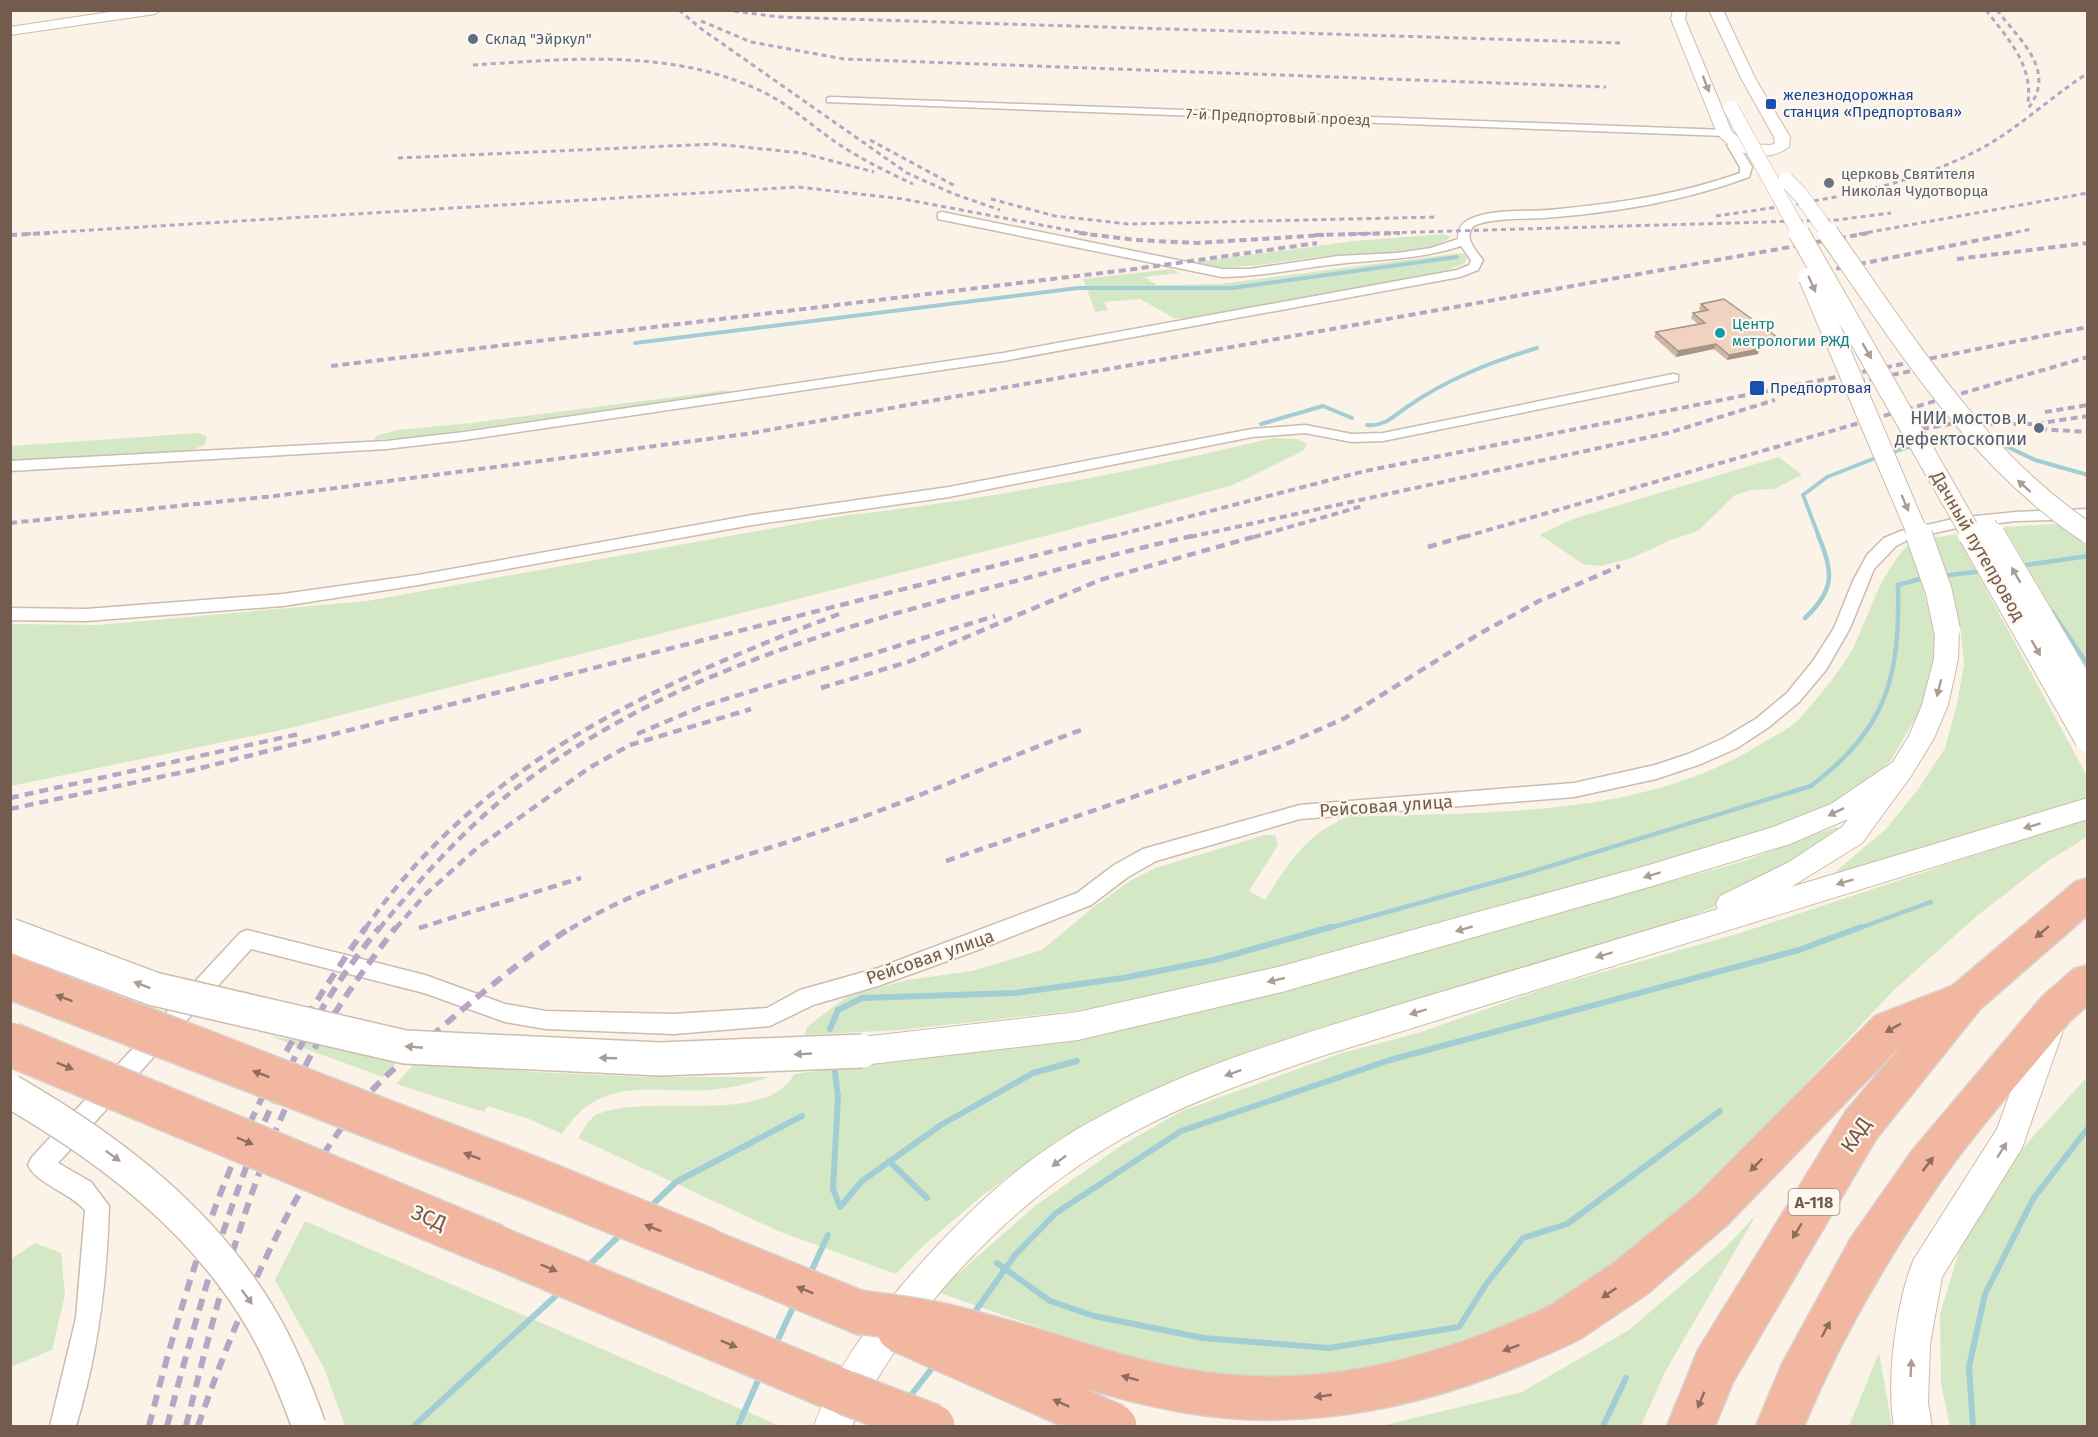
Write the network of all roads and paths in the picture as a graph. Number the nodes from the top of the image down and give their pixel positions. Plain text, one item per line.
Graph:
1 (133, 10) edge
2 (155, 10) edge
3 (1680, 10) edge
4 (1688, 10) edge
5 (1701, 10) edge
6 (1716, 10) edge
7 (10, 29) edge
8 (1711, 35) dead end
9 (1736, 99) junction
10 (831, 100) dead end
11 (1729, 139) junction
12 (1765, 172) junction
13 (1786, 180) junction
14 (942, 216) dead end
15 (1464, 241) junction
16 (1673, 378) dead end
17 (10, 466) edge
18 (2088, 514) edge
19 (2088, 533) edge
20 (10, 614) edge
21 (2088, 698) edge
22 (2088, 739) edge
23 (1902, 769) junction
24 (2088, 808) edge
25 (2088, 893) edge
26 (10, 935) edge
27 (1660, 938) junction
28 (10, 977) edge
29 (2072, 995) edge
30 (1966, 997) junction
31 (10, 1044) edge
32 (10, 1091) edge
33 (859, 1312) junction
34 (840, 1410) edge
35 (63, 1426) edge
36 (309, 1426) edge
37 (890, 1426) edge
38 (933, 1426) edge
39 (1114, 1426) edge
40 (1691, 1426) edge
41 (1780, 1426) edge
42 (1913, 1426) edge

1 - 7 main road
2 - 7 main road
3 -> 11 main road
4 - 9 main road
5 - 8 main road
6 - 11 main road
9 - 12 main road, Дачный путепровод, bridge
9 - 13 main road, Дачный путепровод
10 - 11 street, 7-й Предпортовый проезд
11 - 15 street
12 -> 22 main road, Дачный путепровод, bridge
12 -> 23 main road, bridge
19 -> 13 main road, bridge
21 -> 13 main road, Дачный путепровод, bridge
14 - 15 street
15 - 17 street
16 - 20 street
18 - 35 street, Рейсовая улица
23 -> 26 main road, bridge
23 - 27 main road
24 -> 27 main road
25 -> 30 highway, КАД / А-118
27 -> 34 main road
33 -> 28 highway, bridge
41 -> 29 highway
42 -> 29 main road
30 -> 33 highway, bridge
30 -> 40 highway, КАД / А-118
31 -> 34 highway, ЗСД, bridge
32 -> 36 main road, bridge
39 -> 33 highway, bridge
34 - 37 highway, bridge
34 - 38 highway, bridge

